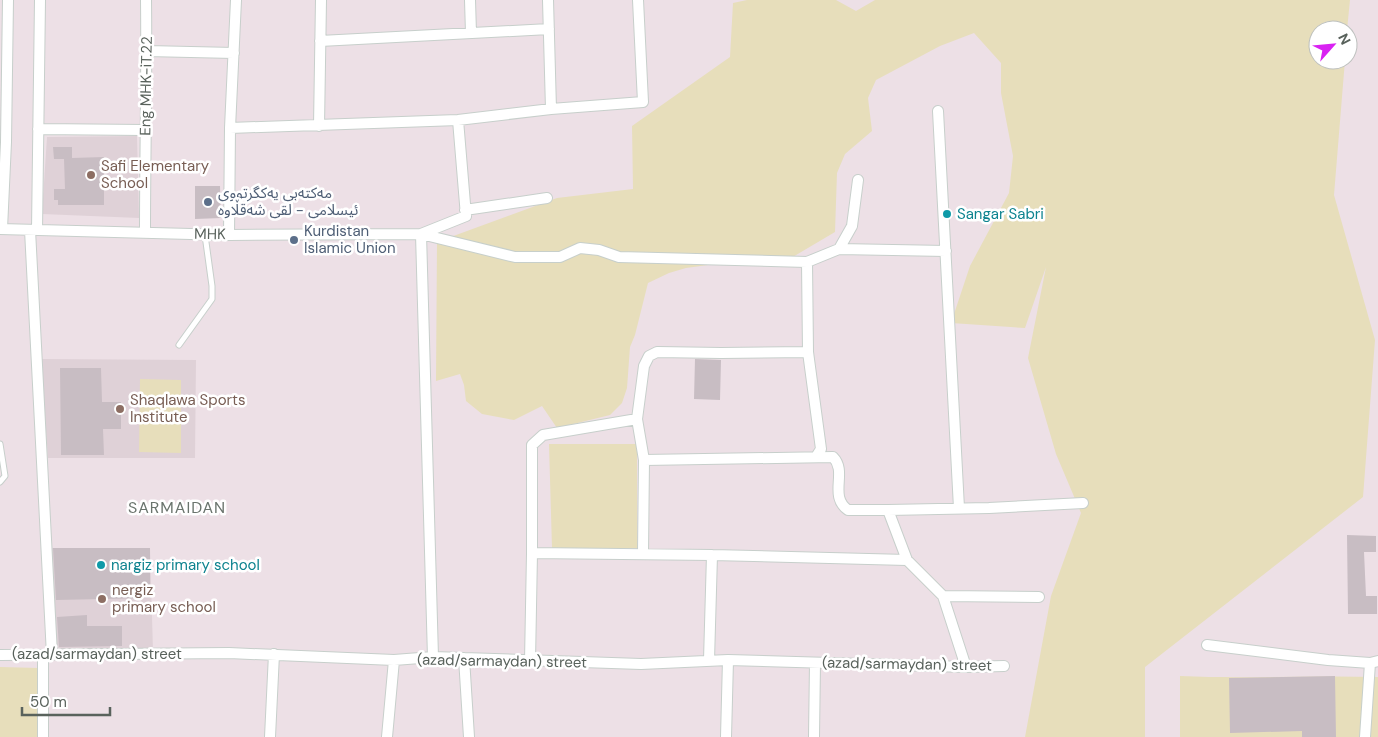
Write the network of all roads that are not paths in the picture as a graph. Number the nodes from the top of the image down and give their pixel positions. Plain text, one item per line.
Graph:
1 (8, 0) edge
2 (40, 0) edge
3 (146, 0) edge
4 (236, 0) edge
5 (321, 0) edge
6 (470, 0) edge
7 (548, 0) edge
8 (638, 0) edge
9 (549, 29) junction
10 (471, 33) junction
11 (320, 41) junction
12 (147, 51) junction
13 (234, 53) junction
14 (551, 109) junction
15 (938, 111) dead end
16 (458, 120) junction
17 (319, 126) junction
18 (230, 128) junction
19 (38, 129) junction
20 (144, 130) junction
21 (858, 180) dead end
22 (547, 198) dead end
23 (465, 210) junction
24 (1, 229) edge
25 (33, 230) junction
26 (145, 233) junction
27 (205, 234) junction
28 (421, 234) junction
29 (229, 235) junction
30 (839, 249) junction
31 (946, 251) junction
32 (807, 262) junction
33 (179, 345) dead end
34 (808, 352) junction
35 (636, 419) junction
36 (0, 444) edge
37 (816, 457) junction
38 (644, 460) junction
39 (0, 482) edge
40 (1083, 503) dead end
41 (959, 508) junction
42 (892, 510) junction
43 (532, 553) junction
44 (644, 553) junction
45 (712, 555) junction
46 (907, 560) junction
47 (943, 596) junction
48 (1039, 597) dead end
49 (1207, 645) dead end
50 (0, 654) edge
51 (274, 654) junction
52 (48, 655) junction
53 (433, 657) junction
54 (464, 658) junction
55 (394, 660) junction
56 (709, 660) junction
57 (728, 660) junction
58 (530, 661) junction
59 (1374, 662) edge
60 (815, 663) junction
61 (1004, 666) dead end
62 (966, 667) junction
63 (43, 737) edge
64 (270, 737) edge
65 (387, 737) edge
66 (469, 737) edge
67 (726, 737) edge
68 (814, 737) edge
69 (1366, 737) edge

1 - 24 street
2 - 19 street
3 - 12 street, Eng MHK-iT.22
4 - 13 street
5 - 11 street
6 - 10 street
7 - 9 street
8 - 14 street
9 - 10 street
9 - 14 street
10 - 11 street
11 - 17 street
12 - 13 street
12 - 20 street, Eng MHK-iT.22
13 - 18 street
14 - 16 street
15 - 31 street
16 - 17 street
16 - 23 street
17 - 18 street
18 - 29 street
19 - 20 street
19 - 25 street
20 - 26 street, Eng MHK-iT.22
21 - 30 street
22 - 23 street
23 - 28 street
24 - 25 street, MHK
25 - 26 street, MHK
25 - 52 street
26 - 27 street, MHK
27 - 29 street, MHK
27 - 33 lane
28 - 29 street, MHK
28 - 32 street
28 - 53 street
30 - 31 street
30 - 32 street
31 - 41 street
32 - 34 street
34 - 35 street
34 - 37 street
35 - 38 street
35 - 43 street
36 - 39 lane
37 - 38 street
37 - 42 street
38 - 44 street
40 - 41 street
41 - 42 street
42 - 46 street
43 - 44 street
43 - 58 street
44 - 45 street
45 - 46 street
45 - 56 street
46 - 47 street
47 - 48 street
47 - 62 street
49 - 59 street
50 - 52 street, (azad/sarmaydan) street
51 - 52 street, (azad/sarmaydan) street
51 - 55 street, (azad/sarmaydan) street
51 - 64 street
52 - 63 street
53 - 54 street, (azad/sarmaydan) street
53 - 55 street, (azad/sarmaydan) street
54 - 58 street, (azad/sarmaydan) street
54 - 66 street
55 - 65 street
56 - 57 street, (azad/sarmaydan) street
56 - 58 street, (azad/sarmaydan) street
57 - 60 street, (azad/sarmaydan) street
57 - 67 street
59 - 69 street
60 - 62 street, (azad/sarmaydan) street
60 - 68 street
61 - 62 street, (azad/sarmaydan) street

